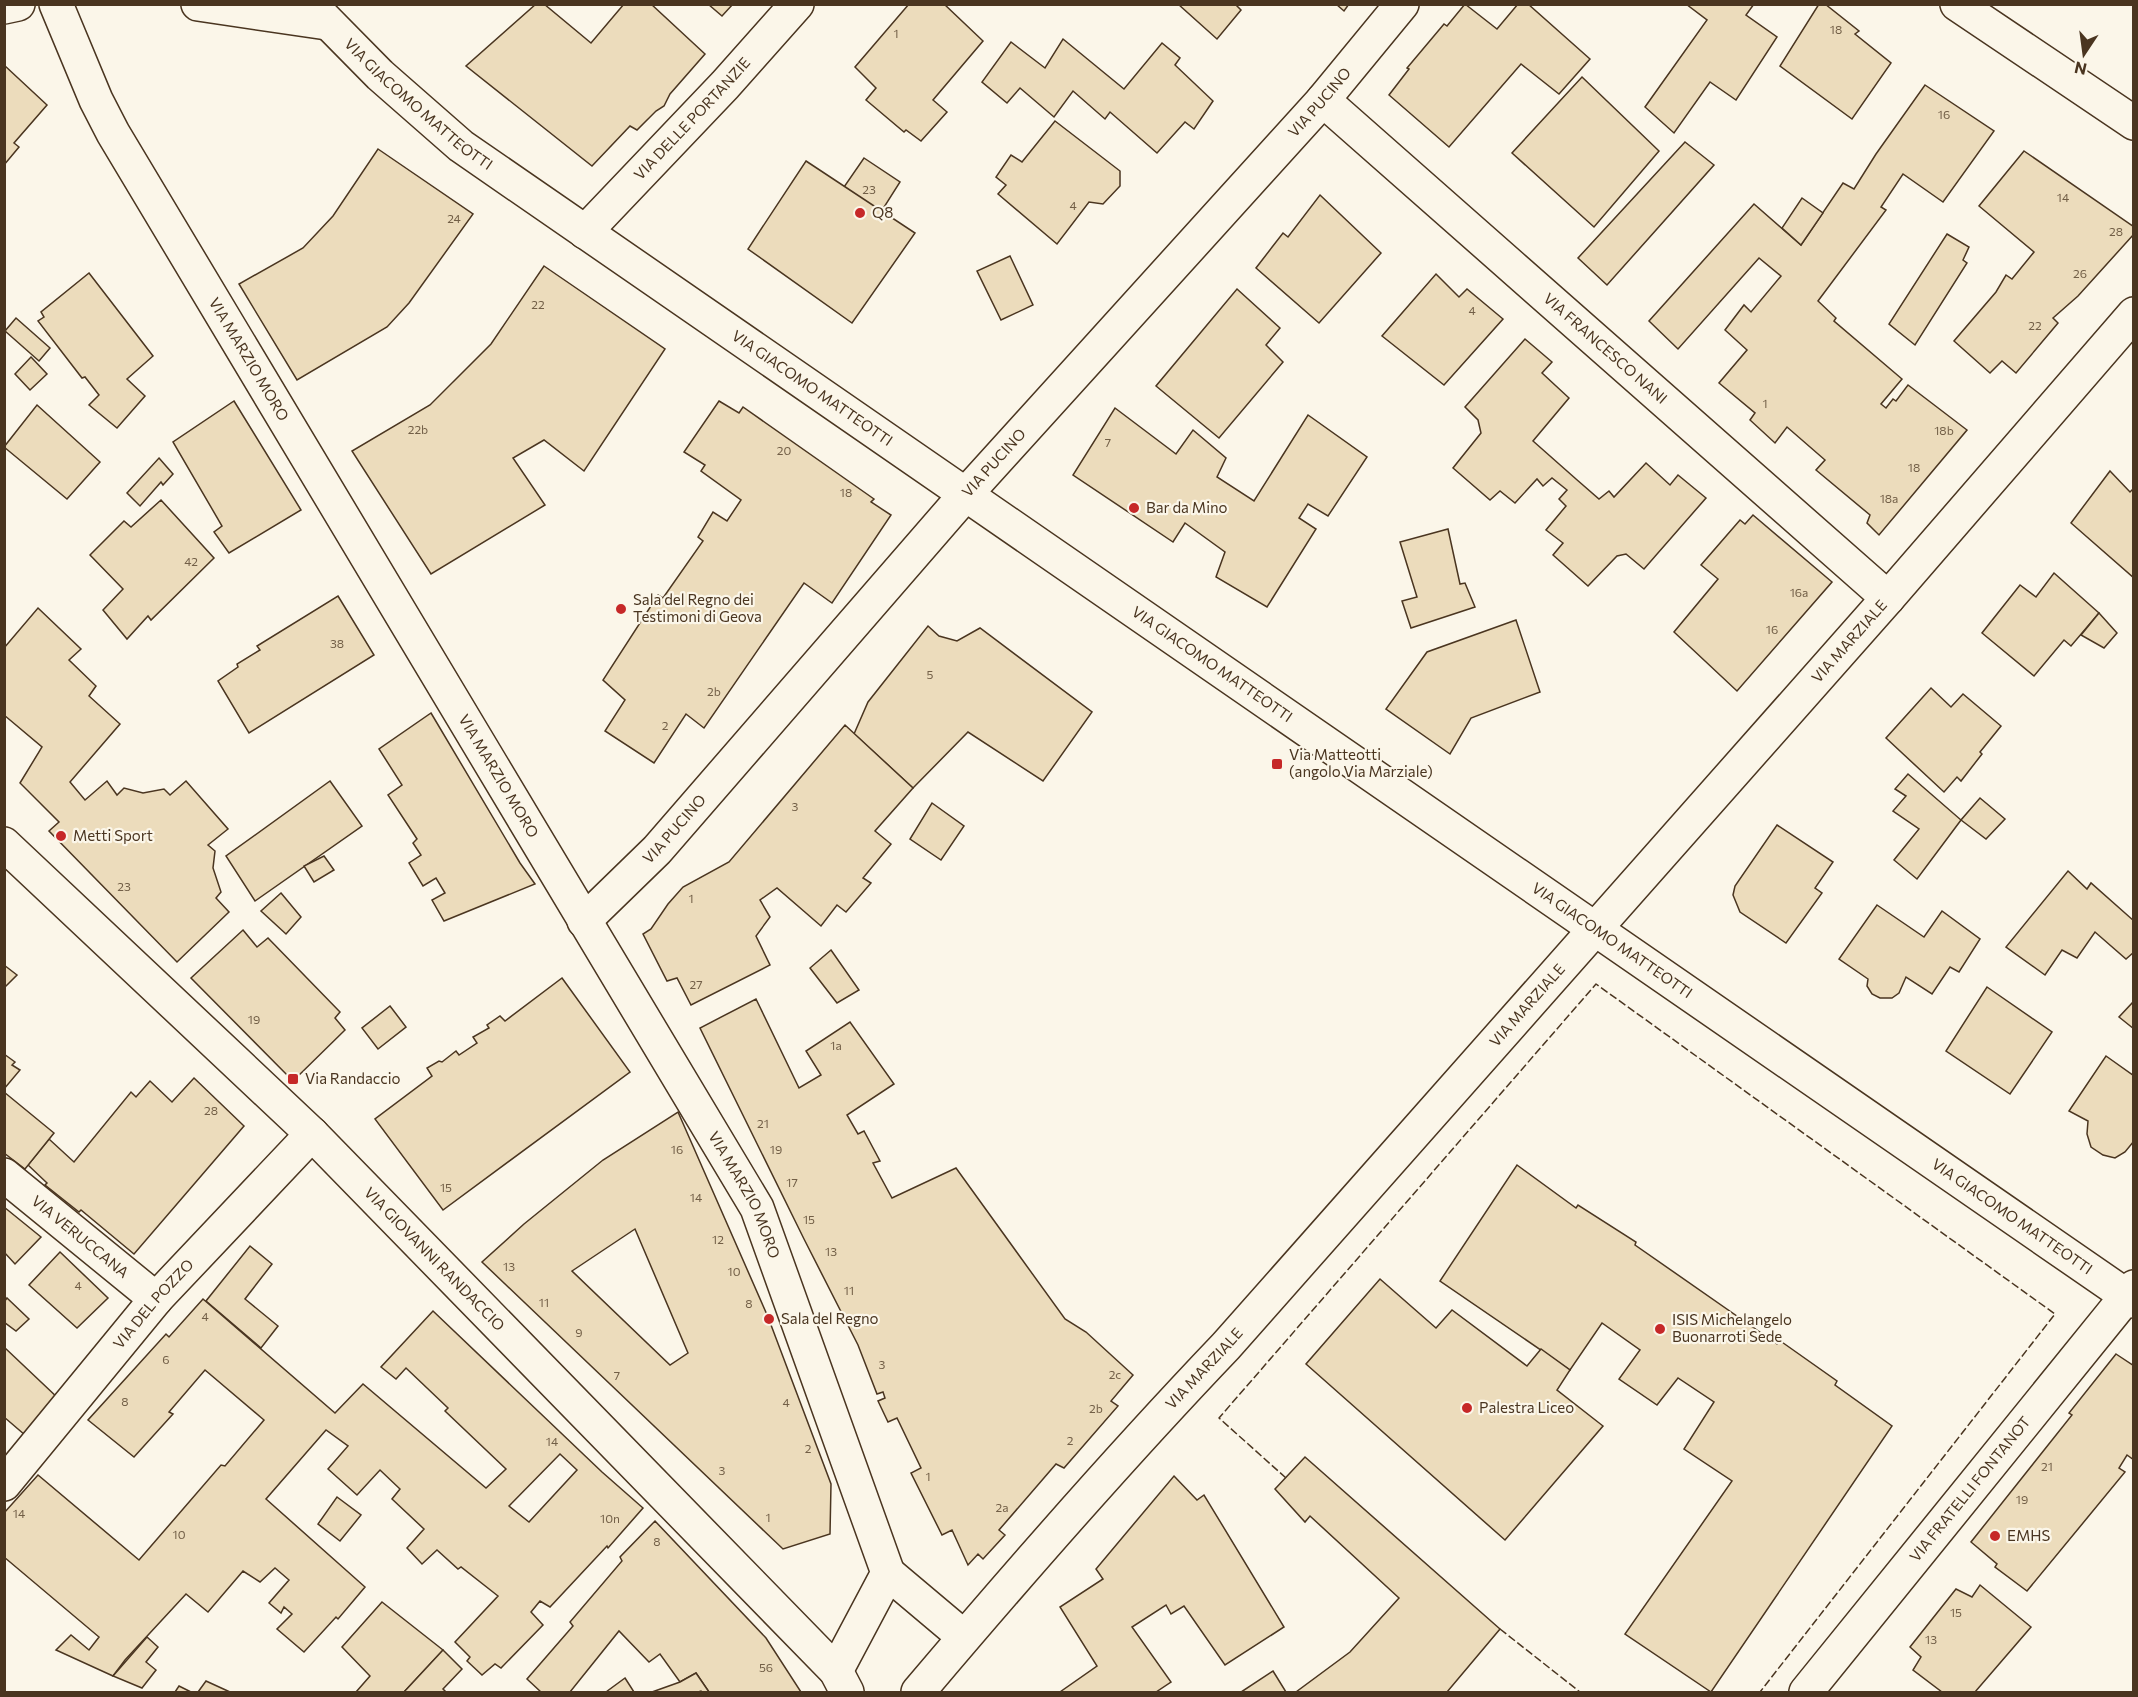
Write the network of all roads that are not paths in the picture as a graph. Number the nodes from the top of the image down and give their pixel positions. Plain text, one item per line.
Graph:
1 (18, 4) edge
2 (56, 4) edge
3 (198, 4) edge
4 (797, 4) edge
5 (1402, 4) edge
6 (1957, 4) edge
7 (4, 8) edge
8 (319, 14) edge
9 (1323, 100) junction
10 (2133, 123) edge
11 (585, 232) junction
12 (2133, 314) edge
13 (965, 495) junction
14 (1888, 598) junction
15 (4, 844) edge
16 (584, 921) junction
17 (1595, 929) junction
18 (312, 1134) junction
19 (4, 1175) edge
20 (2131, 1294) edge
21 (156, 1299) junction
22 (4, 1484) edge
23 (888, 1573) junction
24 (964, 1637) junction
25 (842, 1682) edge
26 (918, 1692) edge
27 (1806, 1692) edge

1 - 7 street
2 - 16 street, VIA MARZIO MORO
3 - 8 street
4 - 11 street, VIA DELLE PORTANZIE
5 - 9 street, VIA PUCINO
6 - 10 street
8 - 11 street, VIA GIACOMO MATTEOTTI
9 - 13 street, VIA PUCINO
9 - 14 street, VIA FRANCESCO NANI
11 - 13 street, VIA GIACOMO MATTEOTTI
12 - 14 street, VIA MARZIALE
13 - 16 street, VIA PUCINO
13 - 17 street, VIA GIACOMO MATTEOTTI
14 - 17 street, VIA MARZIALE
15 - 18 street, VIA GIOVANNI RANDACCIO
16 - 23 street, VIA MARZIO MORO
17 - 20 street, VIA GIACOMO MATTEOTTI
17 - 24 street, VIA MARZIALE
18 - 21 street, VIA DEL POZZO
18 - 25 street, VIA GIOVANNI RANDACCIO
19 - 21 street, VIA VERUCCANA
20 - 27 street, VIA FRATELLI FONTANOT
21 - 22 street, VIA DEL POZZO
23 - 24 street
23 - 25 street
24 - 26 street, VIA MARZIALE

